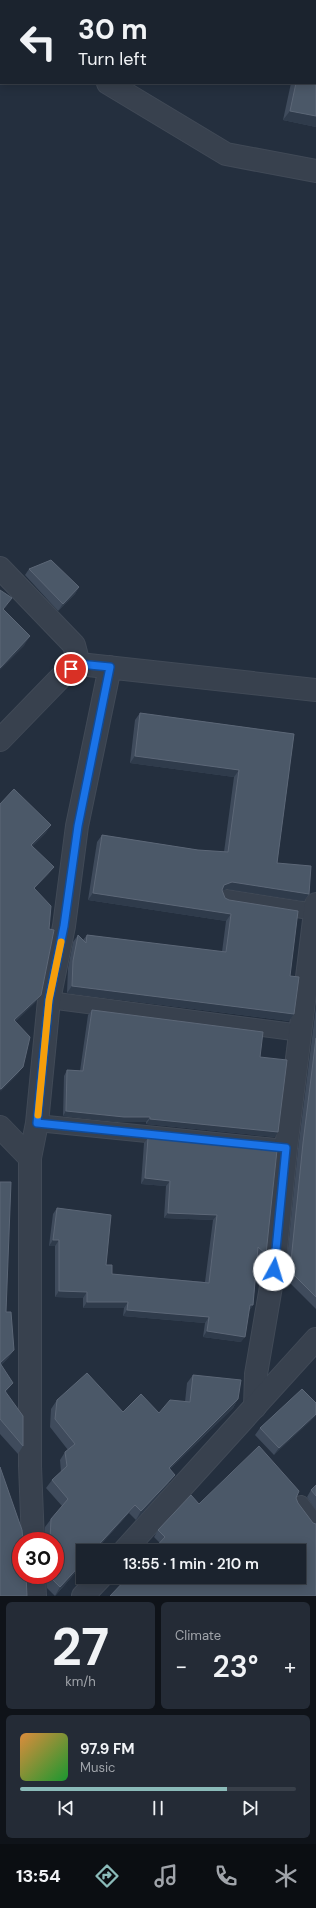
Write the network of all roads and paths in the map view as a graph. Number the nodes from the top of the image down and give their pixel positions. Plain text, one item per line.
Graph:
1 (110, 84) edge
2 (316, 171) edge
3 (0, 568) edge
4 (79, 664) junction
5 (110, 667) junction
6 (316, 690) edge
7 (0, 740) edge
8 (226, 898) edge
9 (316, 909) edge
10 (49, 1000) junction
11 (301, 1033) junction
12 (37, 1123) junction
13 (0, 1127) edge
14 (286, 1148) junction
15 (30, 1158) junction
16 (316, 1339) edge
17 (255, 1407) junction
18 (301, 1504) edge
19 (316, 1524) edge
20 (33, 1532) edge
21 (130, 1544) edge
22 (34, 1584) edge
23 (94, 1584) edge
24 (35, 1596) edge
25 (83, 1596) edge

1 - 2 street
3 - 4 street
4 - 5 street
4 - 7 street
5 - 6 street
5 - 10 street
8 - 9 lane
9 - 11 street
10 - 11 lane
10 - 12 street
11 - 14 street
12 - 14 lane
12 - 15 street
13 - 15 street
14 - 17 street
15 - 20 street
16 - 17 street
17 - 21 street
18 - 19 lane
22 - 24 street
23 - 25 street

